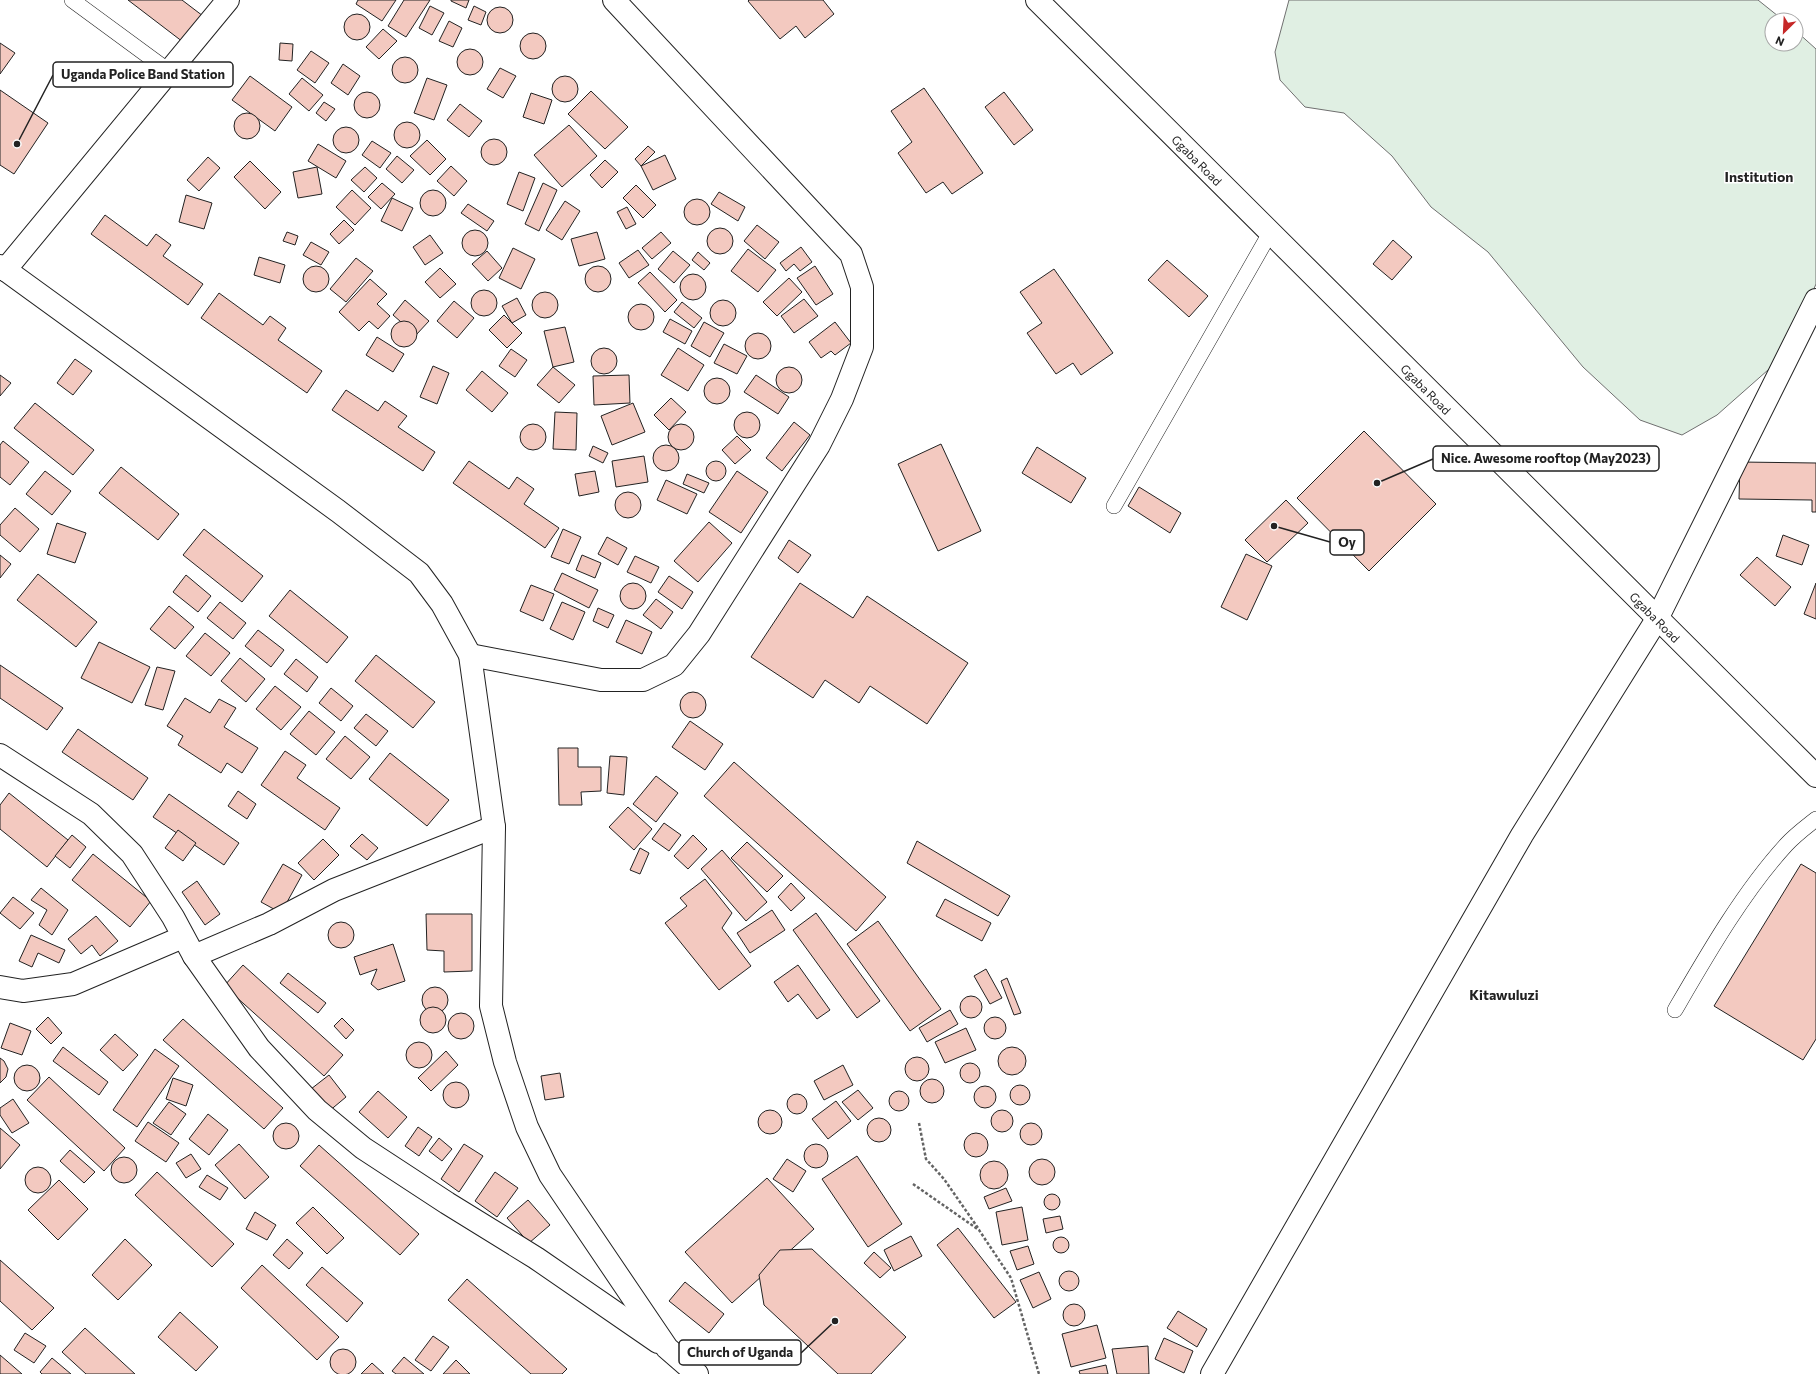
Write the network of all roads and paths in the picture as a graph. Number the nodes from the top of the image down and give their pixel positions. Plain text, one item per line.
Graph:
1 (72, 0) edge
2 (228, 0) edge
3 (614, 0) edge
4 (1038, 0) edge
5 (170, 72) junction
6 (1270, 233) junction
7 (3, 268) edge
8 (1816, 300) edge
9 (1114, 506) dead end
10 (1657, 619) junction
11 (470, 655) junction
12 (0, 755) edge
13 (1816, 776) edge
14 (1816, 819) edge
15 (494, 827) junction
16 (188, 946) junction
17 (0, 987) edge
18 (1675, 1010) dead end
19 (918, 1123) dead end
20 (913, 1184) dead end
21 (980, 1230) junction
22 (667, 1348) junction
23 (697, 1374) edge
24 (1039, 1374) edge
25 (1212, 1374) edge

1 - 5 lane
2 - 5 street
3 - 11 street
4 - 6 street, Ggaba Road
5 - 7 street
6 - 9 lane
6 - 10 street, Ggaba Road
7 - 11 street
8 - 10 street
10 - 13 street, Ggaba Road
10 - 25 street
11 - 15 street
12 - 16 street
14 - 18 lane
15 - 16 street
15 - 22 street
16 - 17 street
16 - 22 street
19 - 21 path
20 - 21 path
21 - 24 path
22 - 23 street

